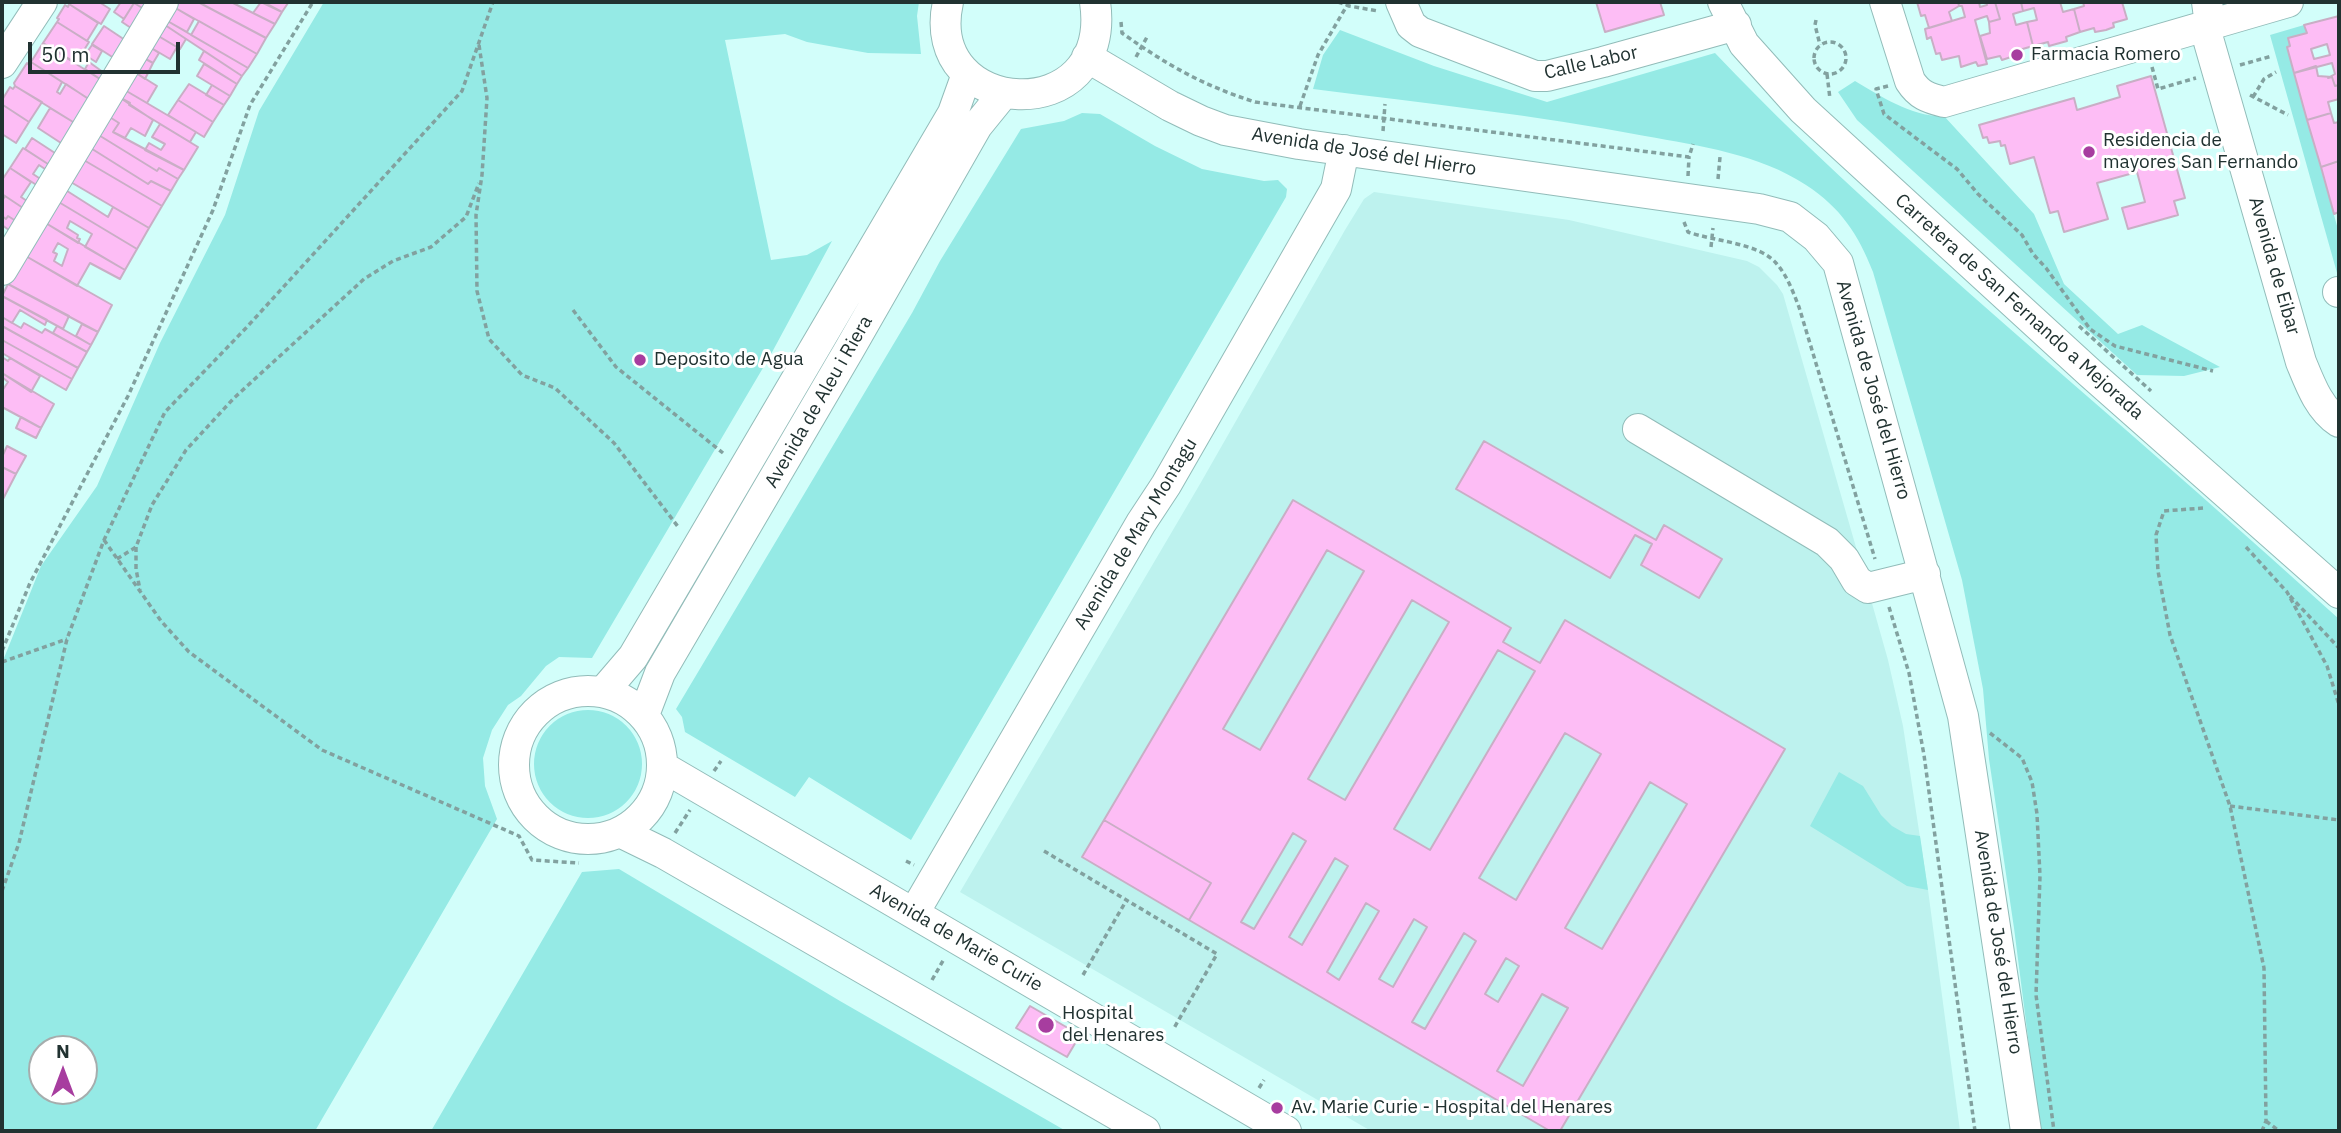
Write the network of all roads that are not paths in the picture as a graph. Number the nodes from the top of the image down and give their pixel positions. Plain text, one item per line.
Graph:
1 (42, 2) edge
2 (163, 2) edge
3 (948, 2) edge
4 (1885, 2) edge
5 (2288, 2) edge
6 (1107, 7) edge
7 (1729, 13) edge
8 (1405, 14) edge
9 (2202, 18) edge
10 (1087, 57) junction
11 (2, 63) edge
12 (967, 74) junction
13 (1003, 94) junction
14 (1344, 150) junction
15 (2, 270) edge
16 (2339, 422) edge
17 (1638, 429) dead end
18 (1925, 573) junction
19 (2339, 593) edge
20 (603, 692) junction
21 (644, 715) junction
22 (663, 767) junction
23 (620, 832) junction
24 (914, 913) junction
25 (1144, 1131) edge
26 (1286, 1131) edge
27 (2026, 1131) edge

1 - 11 street
2 - 15 street
3 - 12 street
4 - 9 street
5 - 9 street
6 - 10 street
7 - 8 street, Calle Labor
7 - 19 street, Carretera de San Fernando a Mejorada
9 - 16 street, Avenida de Eibar
10 - 13 street
10 - 14 street, Avenida de José del Hierro
12 - 13 street
12 - 20 street, Avenida de Aleu i Riera
13 - 21 street, Avenida de Aleu i Riera
14 - 18 street, Avenida de José del Hierro
14 - 24 street, Avenida de Mary Montagu
17 - 18 street
18 - 27 street, Avenida de José del Hierro
20 - 21 street
20 - 23 street
21 - 22 street
22 - 23 street
22 - 24 street, Avenida de Marie Curie
23 - 25 street
24 - 26 street, Avenida de Marie Curie

